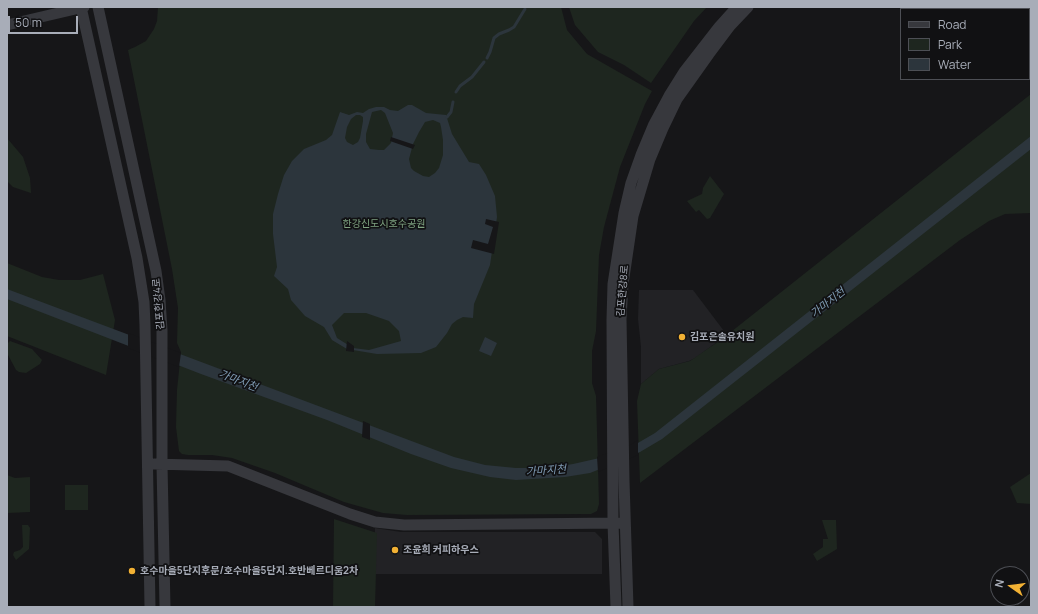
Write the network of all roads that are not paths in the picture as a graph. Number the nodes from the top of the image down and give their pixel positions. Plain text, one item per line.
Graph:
1 (82, 7) edge
2 (98, 7) edge
3 (737, 7) edge
4 (748, 7) edge
5 (7, 25) edge
6 (148, 464) junction
7 (162, 464) junction
8 (618, 483) junction
9 (613, 523) junction
10 (625, 523) junction
11 (150, 607) edge
12 (165, 607) edge
13 (616, 607) edge
14 (628, 607) edge

1 - 5 street
1 - 6 street, 김포한강4로
2 - 7 street, 김포한강4로
3 - 8 street, 김포한강8로
4 - 8 street, 김포한강8로
6 - 7 street
6 - 11 street, 김포한강4로
7 - 9 street
7 - 12 street, 김포한강4로
8 - 9 street, 김포한강8로
8 - 10 street, 김포한강8로
9 - 10 street
9 - 13 street, 김포한강8로
10 - 14 street, 김포한강8로

